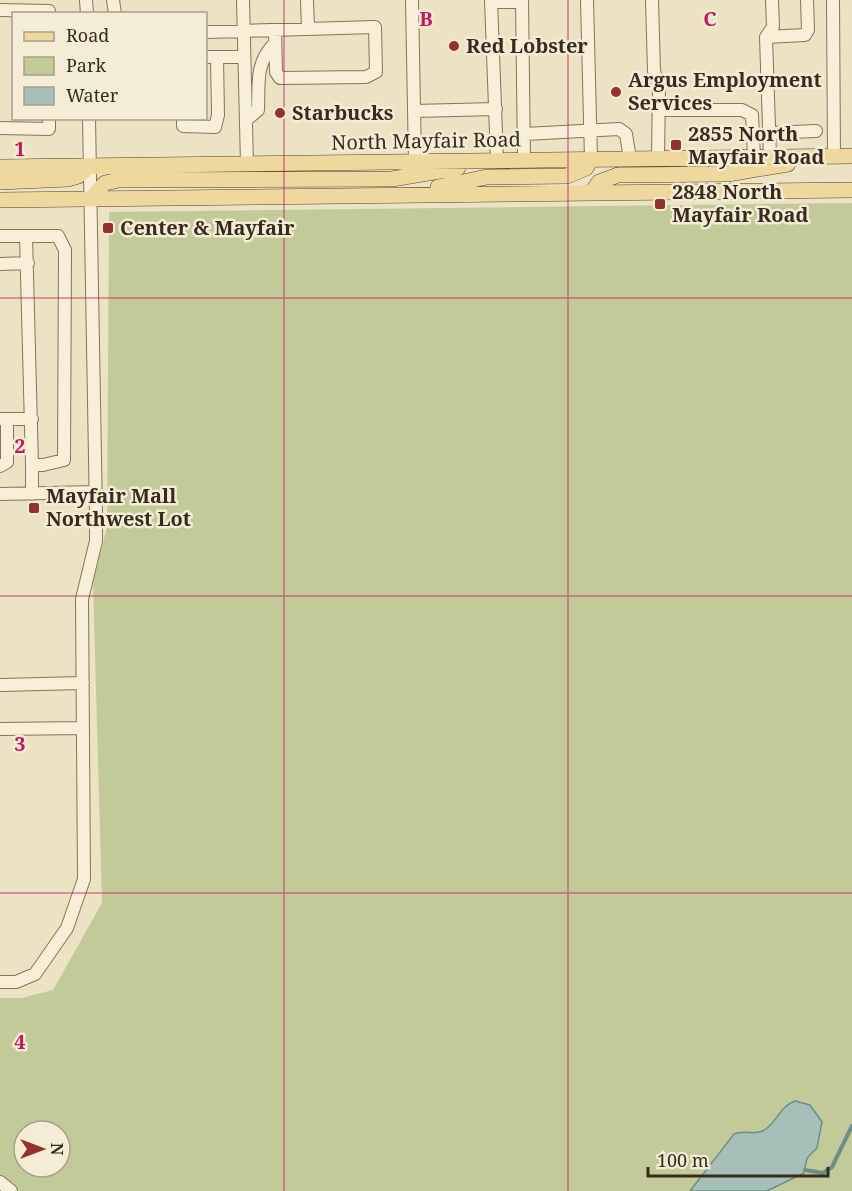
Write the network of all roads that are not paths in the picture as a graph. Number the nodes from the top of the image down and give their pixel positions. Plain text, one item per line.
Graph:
1 (243, 0) edge
2 (307, 0) edge
3 (412, 0) edge
4 (587, 0) edge
5 (652, 0) edge
6 (772, 0) edge
7 (807, 0) edge
8 (833, 0) edge
9 (491, 1) edge
10 (522, 1) edge
11 (0, 10) edge
12 (49, 12) edge
13 (308, 29) junction
14 (244, 31) junction
15 (207, 32) edge
16 (275, 36) junction
17 (766, 37) junction
18 (211, 57) edge
19 (244, 57) junction
20 (496, 109) junction
21 (659, 110) junction
22 (414, 111) junction
23 (49, 120) edge
24 (89, 120) edge
25 (183, 120) edge
26 (246, 120) junction
27 (0, 128) edge
28 (589, 130) junction
29 (816, 131) dead end
30 (769, 133) junction
31 (525, 134) junction
32 (834, 156) junction
33 (852, 156) edge
34 (762, 157) junction
35 (658, 158) junction
36 (591, 159) junction
37 (630, 159) junction
38 (497, 160) junction
39 (524, 160) junction
40 (415, 162) junction
41 (248, 164) junction
42 (90, 166) junction
43 (0, 167) edge
44 (0, 182) edge
45 (852, 185) edge
46 (824, 190) junction
47 (852, 190) edge
48 (592, 192) junction
49 (399, 194) junction
50 (91, 198) junction
51 (0, 200) edge
52 (0, 236) edge
53 (26, 236) junction
54 (28, 263) junction
55 (0, 264) edge
56 (4, 419) edge
57 (32, 419) junction
58 (32, 465) junction
59 (0, 466) edge
60 (96, 492) junction
61 (0, 494) edge
62 (32, 494) junction
63 (83, 683) junction
64 (0, 685) edge
65 (83, 728) junction
66 (0, 729) edge
67 (0, 982) edge
68 (0, 1182) edge
69 (11, 1191) edge

1 - 14 street
2 - 13 street
3 - 22 street
4 - 28 street
5 - 21 street
6 - 17 street
7 - 17 street
8 - 32 street
9 - 10 street
9 - 20 street
10 - 31 street
11 - 12 street
13 - 16 street
13 - 16 street
14 - 15 street
14 - 16 street
14 - 19 street
16 - 26 street
17 - 30 street
18 - 19 street
18 - 25 street
19 - 26 street
20 - 22 street
20 - 38 street
21 - 34 street
21 - 35 street
22 - 40 street
23 - 27 street
24 - 42 street
26 - 41 street
28 - 31 street
28 - 36 street
28 - 37 street
29 - 30 street
30 - 34 street
31 - 39 street
32 - 33 main road, North Mayfair Road
32 - 34 main road, North Mayfair Road
32 - 48 main road
34 - 35 main road, North Mayfair Road
35 - 37 main road, North Mayfair Road
36 - 37 main road, North Mayfair Road
36 - 39 main road, North Mayfair Road
36 - 49 main road
38 - 39 main road, North Mayfair Road
38 - 40 main road, North Mayfair Road
38 - 50 main road
40 - 41 main road, North Mayfair Road
41 - 42 main road, North Mayfair Road
42 - 43 main road, North Mayfair Road
42 - 44 main road
42 - 50 street
45 - 46 main road
46 - 47 main road
46 - 48 main road
48 - 49 main road
49 - 50 main road
50 - 51 main road
50 - 60 street
52 - 53 street
53 - 54 street
53 - 58 street
54 - 55 street
54 - 57 street
56 - 57 street
56 - 59 street
57 - 58 street
58 - 62 street
60 - 62 street
60 - 63 street
61 - 62 street
63 - 64 street
63 - 65 street
65 - 66 street
65 - 67 street
68 - 69 street

